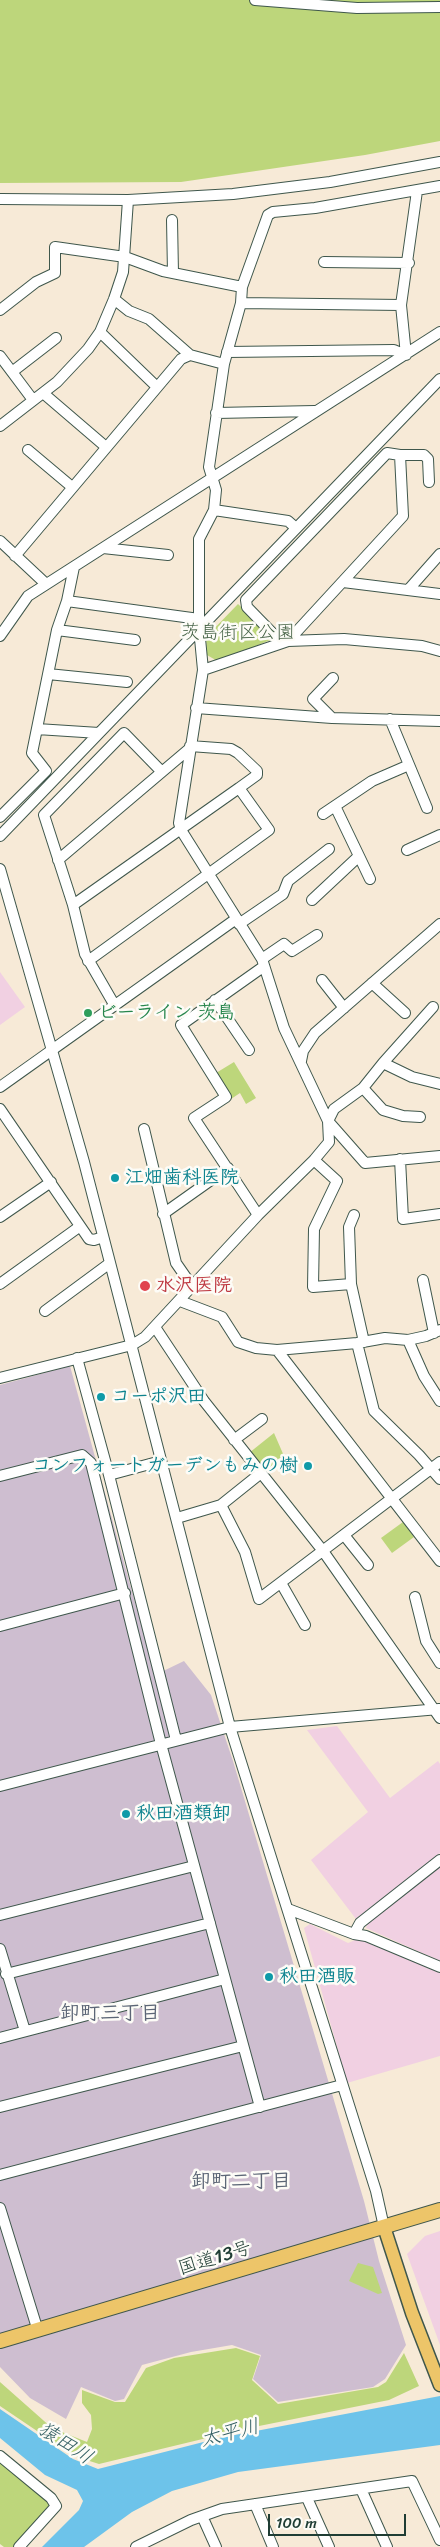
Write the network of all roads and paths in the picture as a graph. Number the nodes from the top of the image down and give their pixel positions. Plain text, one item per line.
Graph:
1 (255, 0) edge
2 (440, 7) edge
3 (440, 162) edge
4 (440, 186) edge
5 (417, 191) junction
6 (0, 199) edge
7 (128, 200) junction
8 (172, 220) dead end
9 (125, 257) junction
10 (324, 262) dead end
11 (409, 263) junction
12 (173, 273) junction
13 (242, 287) junction
14 (114, 299) junction
15 (241, 303) junction
16 (401, 305) junction
17 (0, 310) edge
18 (100, 332) junction
19 (440, 332) edge
20 (56, 338) dead end
21 (227, 352) junction
22 (406, 354) junction
23 (190, 355) junction
24 (0, 356) edge
25 (224, 364) junction
26 (12, 372) junction
27 (440, 379) edge
28 (157, 387) junction
29 (43, 393) junction
30 (33, 400) junction
31 (316, 411) junction
32 (216, 412) junction
33 (0, 426) edge
34 (106, 447) junction
35 (28, 450) dead end
36 (400, 456) junction
37 (212, 476) junction
38 (428, 482) dead end
39 (72, 487) junction
40 (214, 510) junction
41 (296, 528) junction
42 (0, 541) edge
43 (103, 548) junction
44 (440, 554) edge
45 (168, 555) dead end
46 (15, 556) junction
47 (74, 567) junction
48 (343, 582) junction
49 (46, 584) junction
50 (409, 589) junction
51 (440, 594) edge
52 (67, 601) junction
53 (199, 624) junction
54 (57, 630) junction
55 (0, 636) edge
56 (135, 640) dead end
57 (285, 642) junction
58 (440, 651) edge
59 (203, 670) junction
60 (48, 674) junction
61 (333, 678) dead end
62 (127, 682) dead end
63 (196, 708) junction
64 (332, 718) junction
65 (390, 719) junction
66 (440, 721) edge
67 (37, 729) junction
68 (99, 733) junction
69 (189, 747) junction
70 (409, 765) junction
71 (161, 771) junction
72 (239, 788) junction
73 (335, 806) junction
74 (427, 808) dead end
75 (323, 814) dead end
76 (0, 817) edge
77 (181, 830) junction
78 (440, 835) edge
79 (0, 836) edge
80 (329, 849) dead end
81 (407, 850) dead end
82 (359, 856) junction
83 (58, 860) junction
84 (0, 869) edge
85 (208, 876) junction
86 (370, 879) dead end
87 (312, 900) dead end
88 (73, 905) junction
89 (238, 921) junction
90 (440, 924) edge
91 (317, 935) dead end
92 (88, 960) junction
93 (262, 963) junction
94 (322, 980) dead end
95 (372, 984) junction
96 (215, 1000) junction
97 (115, 1006) junction
98 (433, 1007) dead end
99 (344, 1008) junction
100 (405, 1013) dead end
101 (53, 1050) junction
102 (249, 1050) dead end
103 (301, 1061) junction
104 (383, 1063) junction
105 (440, 1084) edge
106 (0, 1087) edge
107 (363, 1088) junction
108 (0, 1109) edge
109 (420, 1116) dead end
110 (328, 1121) junction
111 (144, 1129) dead end
112 (440, 1156) edge
113 (400, 1159) junction
114 (314, 1160) junction
115 (228, 1168) junction
116 (50, 1182) junction
117 (163, 1214) junction
118 (440, 1214) edge
119 (258, 1215) junction
120 (354, 1215) dead end
121 (0, 1217) edge
122 (80, 1227) junction
123 (103, 1237) junction
124 (110, 1263) junction
125 (423, 1280) dead end
126 (0, 1284) edge
127 (351, 1284) junction
128 (192, 1286) junction
129 (180, 1300) junction
130 (45, 1312) dead end
131 (155, 1327) junction
132 (437, 1331) edge
133 (408, 1340) junction
134 (360, 1343) junction
135 (132, 1345) junction
136 (277, 1350) junction
137 (77, 1358) junction
138 (0, 1378) edge
139 (440, 1401) edge
140 (262, 1419) dead end
141 (234, 1440) junction
142 (161, 1461) junction
143 (436, 1465) edge
144 (261, 1473) junction
145 (109, 1475) junction
146 (0, 1476) edge
147 (440, 1478) edge
148 (391, 1498) junction
149 (221, 1506) junction
150 (177, 1518) junction
151 (344, 1535) junction
152 (323, 1551) junction
153 (440, 1562) edge
154 (368, 1565) dead end
155 (281, 1583) junction
156 (125, 1594) junction
157 (415, 1598) dead end
158 (305, 1625) dead end
159 (0, 1626) edge
160 (440, 1663) edge
161 (438, 1712) edge
162 (230, 1727) junction
163 (176, 1740) junction
164 (161, 1744) junction
165 (0, 1786) edge
166 (440, 1860) edge
167 (194, 1866) junction
168 (288, 1909) junction
169 (0, 1915) edge
170 (210, 1922) junction
171 (354, 1934) junction
172 (0, 1949) edge
173 (440, 1967) edge
174 (6, 1974) junction
175 (225, 1979) junction
176 (25, 2031) junction
177 (0, 2038) edge
178 (243, 2046) junction
179 (342, 2085) junction
180 (0, 2107) edge
181 (260, 2107) junction
182 (0, 2175) edge
183 (0, 2208) edge
184 (440, 2210) edge
185 (384, 2227) junction
186 (38, 2331) junction
187 (0, 2341) edge
188 (440, 2385) edge
189 (0, 2456) edge
190 (360, 2489) junction
191 (307, 2498) junction
192 (255, 2504) junction
193 (202, 2516) junction
194 (440, 2540) edge
195 (19, 2547) edge
196 (136, 2547) edge
197 (216, 2547) edge
198 (273, 2547) edge
199 (329, 2547) edge
200 (387, 2547) edge

1 - 2 street
3 - 7 street
4 - 5 street
5 - 11 street
5 - 13 street
6 - 7 street
7 - 9 street
8 - 12 street
9 - 12 street
9 - 14 street
9 - 17 street
10 - 11 street
11 - 16 street
12 - 13 street
13 - 15 street
14 - 18 street
14 - 23 street
15 - 16 street
15 - 21 street
16 - 22 street
18 - 28 street
18 - 29 street
19 - 22 street
20 - 26 street
21 - 22 street
21 - 25 street
22 - 31 street
23 - 25 street
23 - 28 street
24 - 26 street
25 - 32 street
26 - 30 street
27 - 41 street
28 - 34 street
29 - 30 street
29 - 34 street
30 - 33 street
31 - 32 street
31 - 37 street
32 - 37 street
34 - 39 street
35 - 39 street
36 - 38 street
36 - 48 street
36 - 57 street
37 - 40 street
37 - 43 street
39 - 46 street
40 - 41 street
40 - 53 street
41 - 53 street
42 - 46 street
43 - 45 street
43 - 47 street
44 - 50 street
46 - 49 street
47 - 49 street
47 - 52 street
48 - 50 street
48 - 57 street
49 - 55 street
50 - 51 street
52 - 53 street
52 - 54 street
53 - 59 street
53 - 68 street
54 - 56 street
54 - 60 street
57 - 58 street
57 - 59 street
59 - 63 street
60 - 62 street
60 - 67 street
61 - 64 street
63 - 64 street
63 - 69 street
64 - 65 street
65 - 66 street
65 - 70 street
67 - 68 street
67 - 76 street
68 - 79 street
69 - 71 street
69 - 72 street
69 - 77 street
70 - 73 street
70 - 74 street
71 - 83 street
71 - 83 street
72 - 77 street
72 - 85 street
73 - 75 street
73 - 82 street
77 - 85 street
77 - 88 street
78 - 81 street
80 - 89 street
82 - 86 street
82 - 87 street
83 - 88 street
84 - 101 street
85 - 89 street
85 - 92 street
88 - 92 street
89 - 93 street
89 - 97 street
90 - 95 street
91 - 93 street
92 - 97 street
93 - 96 street
93 - 103 street
94 - 99 street
95 - 99 street
95 - 100 street
96 - 102 street
96 - 115 street
97 - 101 street
98 - 104 street
99 - 103 street
101 - 106 street
101 - 123 street
103 - 110 street
104 - 105 street
104 - 107 street
107 - 109 street
107 - 110 street
108 - 116 street
110 - 113 street
110 - 114 street
111 - 117 street
112 - 113 street
113 - 118 street
114 - 119 street
114 - 127 street
115 - 117 street
115 - 119 street
116 - 121 street
116 - 122 street
117 - 128 street
119 - 128 street
120 - 127 street
122 - 123 street
122 - 126 street
123 - 124 street
124 - 130 street
124 - 135 street
125 - 132 street
127 - 134 street
128 - 129 street
129 - 131 street
129 - 136 street
131 - 135 street
131 - 141 street
132 - 133 street
133 - 134 street
133 - 139 street
134 - 136 street
134 - 143 street
135 - 137 street
135 - 142 street
136 - 148 street
137 - 138 street
137 - 145 street
140 - 141 street
141 - 144 street
142 - 145 street
142 - 150 street
143 - 147 street
143 - 148 street
144 - 149 street
144 - 152 street
145 - 163 street
146 - 156 street
148 - 151 street
148 - 153 street
149 - 150 street
149 - 155 street
150 - 162 street
151 - 152 street
151 - 154 street
152 - 155 street
152 - 161 street
155 - 158 street
156 - 159 street
156 - 164 street
157 - 160 street
161 - 162 street
162 - 163 street
162 - 168 street
163 - 164 street
164 - 165 street
164 - 167 street
166 - 171 street
167 - 169 street
167 - 170 street
168 - 171 street
168 - 179 street
170 - 174 street
170 - 175 street
171 - 173 street
172 - 174 street
174 - 176 street
175 - 176 street
175 - 178 street
176 - 177 street
178 - 180 street
178 - 181 street
179 - 181 street
179 - 185 street
181 - 182 street
183 - 186 street
184 - 185 highway, 国道13号
185 - 186 highway, 国道13号
185 - 188 main road
186 - 187 highway, 国道13号
189 - 195 street
190 - 191 street
190 - 194 street
190 - 200 street
191 - 192 street
191 - 199 street
192 - 193 street
192 - 198 street
193 - 196 street
193 - 197 street

